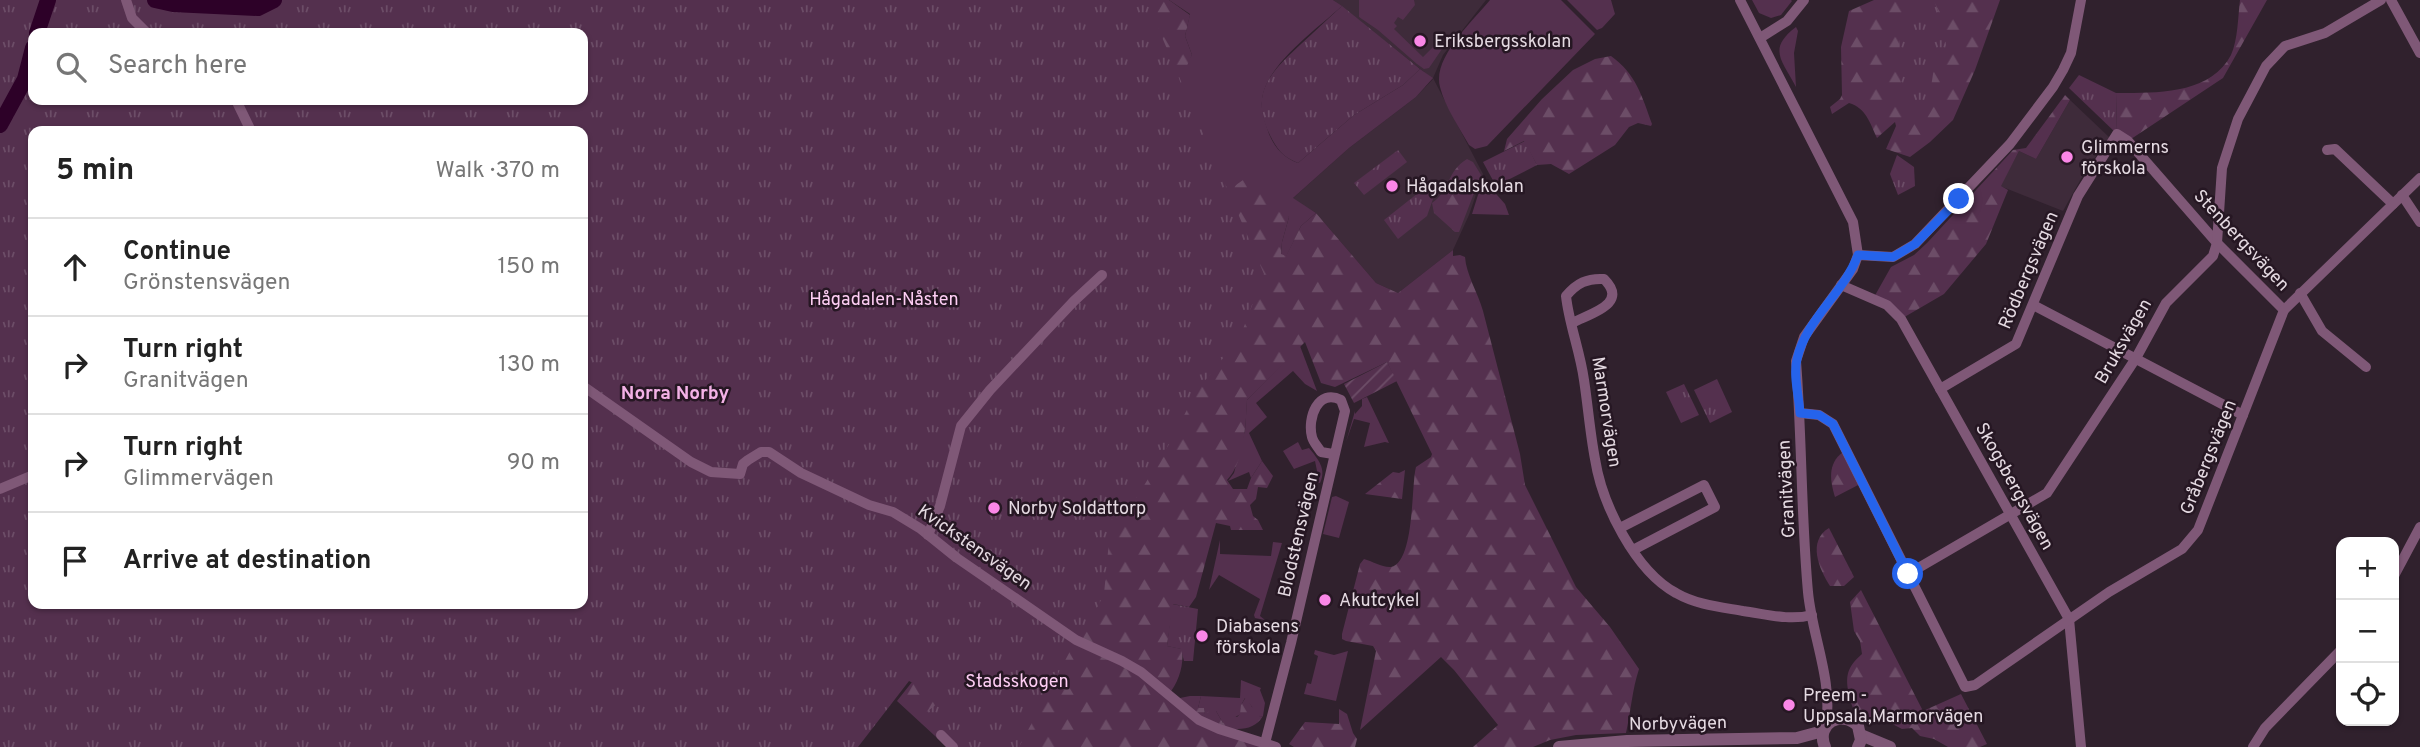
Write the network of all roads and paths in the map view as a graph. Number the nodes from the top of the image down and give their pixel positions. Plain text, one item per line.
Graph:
1 (126, 0) edge
2 (1740, 0) edge
3 (1804, 0) edge
4 (2081, 0) edge
5 (2381, 0) edge
6 (2391, 0) edge
7 (142, 28) edge
8 (1760, 38) junction
9 (2420, 54) edge
10 (238, 105) edge
11 (249, 126) edge
12 (2117, 134) joint
13 (2327, 150) dead end
14 (2420, 178) edge
15 (2402, 195) junction
16 (2393, 204) junction
17 (2420, 222) edge
18 (2217, 243) junction
19 (1858, 255) junction
20 (1102, 275) dead end
21 (1841, 285) junction
22 (2300, 293) junction
23 (2033, 305) junction
24 (2284, 310) junction
25 (1572, 323) junction
26 (2136, 358) junction
27 (2366, 367) dead end
28 (1940, 389) junction
29 (588, 390) edge
30 (1800, 413) junction
31 (2243, 415) junction
32 (1333, 454) junction
33 (28, 477) edge
34 (0, 489) edge
35 (2012, 515) junction
36 (2420, 527) edge
37 (1620, 528) junction
38 (928, 535) junction
39 (1633, 550) junction
40 (2399, 567) edge
41 (1908, 574) junction
42 (1812, 614) junction
43 (2069, 619) junction
44 (2336, 655) edge
45 (1826, 685) junction
46 (1841, 717) junction
47 (941, 735) dead end
48 (1824, 737) edge
49 (1265, 743) junction
50 (1859, 743) edge
51 (953, 747) edge
52 (1276, 747) edge
53 (1559, 747) edge
54 (2081, 747) edge
55 (2253, 747) edge

1 - 7 street
2 - 8 street
3 - 8 street
4 - 19 street
5 - 18 street
6 - 9 street
8 - 19 street
10 - 11 street
12 - 18 street, Stenbergsvägen
12 - 23 street, Rödbergsvägen
13 - 16 street
14 - 15 street, Gråbergsvägen
15 - 16 street, Gråbergsvägen
15 - 17 street
16 - 22 street, Gråbergsvägen
18 - 24 street, Stenbergsvägen
18 - 26 street, Bruksvägen
19 - 21 street, Granitvägen
20 - 38 street
21 - 28 street, Skogsbergsvägen
21 - 30 street, Granitvägen
22 - 24 street, Gråbergsvägen
22 - 27 street, Stenbergsvägen
23 - 26 street
23 - 28 street, Rödbergsvägen
24 - 31 street, Gråbergsvägen
25 - 25 street, Marmorvägen
25 - 37 street, Marmorvägen
26 - 31 street
26 - 35 street, Bruksvägen
28 - 35 street, Skogsbergsvägen
29 - 38 street, Kvickstensvägen
30 - 41 street
30 - 42 street, Granitvägen
31 - 43 street, Gråbergsvägen
32 - 32 street, Blodstensvägen
32 - 49 street, Blodstensvägen
33 - 34 street
35 - 41 street, Bruksvägen
35 - 43 street, Skogsbergsvägen
36 - 40 street
37 - 39 street, Marmorvägen
37 - 39 street
38 - 49 street, Kvickstensvägen
39 - 42 street, Marmorvägen
41 - 43 street, Gråbergsvägen
42 - 45 street, Granitvägen
43 - 54 street, Skogsbergsvägen
44 - 55 street
45 - 46 street, Granitvägen
45 - 48 street, Granitvägen
46 - 48 street
46 - 50 street
47 - 51 street
48 - 53 street, Norbyvägen
49 - 52 street, Kvickstensvägen

